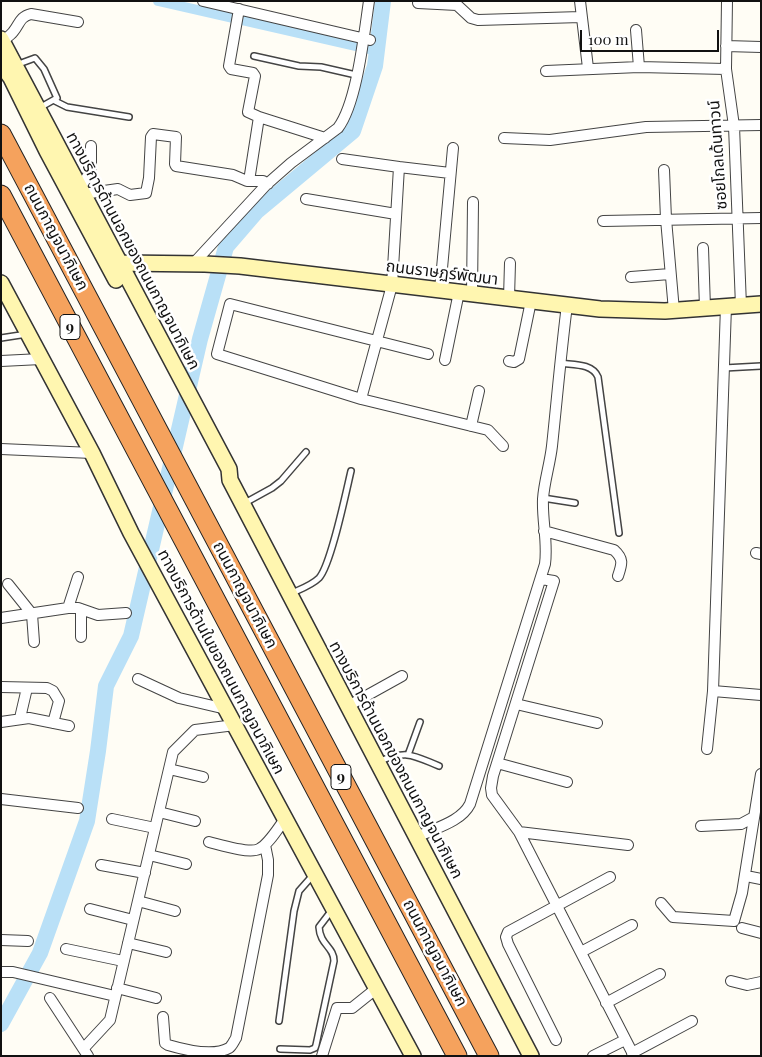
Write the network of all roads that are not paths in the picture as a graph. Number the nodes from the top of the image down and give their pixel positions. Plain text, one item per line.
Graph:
1 (202, 1) edge
2 (369, 1) edge
3 (580, 1) edge
4 (727, 1) edge
5 (418, 4) dead end
6 (238, 11) junction
7 (581, 17) junction
8 (78, 22) dead end
9 (636, 30) dead end
10 (2, 40) edge
11 (365, 40) junction
12 (726, 46) junction
13 (761, 47) edge
14 (1, 56) edge
15 (254, 56) dead end
16 (639, 67) junction
17 (588, 68) junction
18 (9, 69) edge
19 (726, 69) junction
20 (546, 71) dead end
21 (356, 74) junction
22 (55, 101) junction
23 (38, 109) junction
24 (129, 117) dead end
25 (259, 117) junction
26 (761, 125) edge
27 (734, 126) junction
28 (1, 134) edge
29 (325, 138) junction
30 (504, 138) dead end
31 (91, 146) dead end
32 (452, 148) dead end
33 (342, 159) dead end
34 (399, 166) junction
35 (664, 170) dead end
36 (450, 173) junction
37 (249, 181) junction
38 (267, 185) junction
39 (82, 192) junction
40 (1, 195) edge
41 (306, 199) dead end
42 (474, 202) dead end
43 (396, 214) junction
44 (738, 218) junction
45 (761, 218) edge
46 (666, 219) junction
47 (603, 221) dead end
48 (703, 248) dead end
49 (119, 263) junction
50 (510, 263) dead end
51 (199, 264) junction
52 (670, 274) junction
53 (631, 277) dead end
54 (1, 283) edge
55 (392, 285) junction
56 (440, 290) junction
57 (466, 293) junction
58 (509, 298) junction
59 (531, 301) junction
60 (761, 304) edge
61 (567, 305) junction
62 (734, 306) junction
63 (705, 308) junction
64 (674, 310) junction
65 (28, 334) junction
66 (1, 338) edge
67 (376, 342) junction
68 (161, 352) junction
69 (428, 354) dead end
70 (41, 359) junction
71 (446, 360) dead end
72 (1, 361) edge
73 (509, 361) dead end
74 (560, 363) junction
75 (761, 366) edge
76 (724, 368) junction
77 (479, 391) dead end
78 (361, 399) junction
79 (471, 426) junction
80 (502, 446) dead end
81 (1, 450) edge
82 (306, 452) dead end
83 (92, 453) junction
84 (351, 471) dead end
85 (543, 498) junction
86 (575, 503) dead end
87 (243, 504) junction
88 (544, 531) junction
89 (619, 533) dead end
90 (618, 576) dead end
91 (78, 577) dead end
92 (541, 579) junction
93 (8, 584) dead end
94 (289, 595) junction
95 (68, 608) junction
96 (81, 609) junction
97 (126, 613) dead end
98 (32, 614) junction
99 (1, 618) edge
100 (81, 637) dead end
101 (34, 642) dead end
102 (402, 676) dead end
103 (138, 679) dead end
104 (1, 687) edge
105 (27, 688) junction
106 (713, 691) junction
107 (761, 695) edge
108 (516, 704) junction
109 (348, 706) junction
110 (226, 708) junction
111 (20, 718) junction
112 (1, 722) edge
113 (420, 722) dead end
114 (53, 723) junction
115 (597, 723) dead end
116 (235, 725) junction
117 (69, 726) dead end
118 (708, 749) dead end
119 (408, 755) junction
120 (378, 762) junction
121 (497, 763) junction
122 (439, 766) dead end
123 (169, 769) junction
124 (761, 774) edge
125 (204, 777) dead end
126 (567, 782) dead end
127 (1, 799) edge
128 (78, 808) dead end
129 (159, 812) junction
130 (754, 817) junction
131 (112, 819) dead end
132 (284, 819) junction
133 (195, 821) dead end
134 (701, 826) dead end
135 (155, 828) junction
136 (518, 832) junction
137 (417, 837) junction
138 (209, 842) dead end
139 (265, 845) junction
140 (628, 845) dead end
141 (149, 855) junction
142 (186, 864) dead end
143 (101, 865) dead end
144 (145, 873) junction
145 (314, 874) junction
146 (610, 877) dead end
147 (138, 901) junction
148 (661, 903) dead end
149 (557, 905) junction
150 (333, 908) junction
151 (90, 909) dead end
152 (175, 911) dead end
153 (133, 920) junction
154 (632, 925) dead end
155 (742, 928) dead end
156 (761, 933) edge
157 (1, 940) edge
158 (28, 941) dead end
159 (128, 944) junction
160 (66, 949) dead end
161 (166, 952) dead end
162 (581, 952) junction
163 (124, 961) junction
164 (1, 972) edge
165 (660, 974) dead end
166 (731, 981) dead end
167 (761, 982) edge
168 (377, 988) junction
169 (116, 992) junction
170 (50, 998) dead end
171 (156, 998) dead end
172 (606, 1003) junction
173 (163, 1017) dead end
174 (279, 1020) dead end
175 (692, 1022) dead end
176 (556, 1040) dead end
177 (625, 1040) junction
178 (280, 1049) dead end
179 (86, 1052) edge
180 (633, 1054) edge
181 (322, 1056) edge
182 (413, 1056) edge
183 (457, 1056) edge
184 (489, 1056) edge
185 (531, 1056) edge
186 (593, 1056) edge

1 - 6 street
2 - 11 street
3 - 7 street
4 - 12 street, ซอยโกลเด้นทาวน์
5 - 7 street
6 - 11 street
6 - 25 street
7 - 17 street
8 - 10 street
9 - 16 street
10 - 18 main road, ทางบริการด้านนอกของถนนกาญจนาภิเษก
11 - 21 street
12 - 13 street
12 - 19 street, ซอยโกลเด้นทาวน์
14 - 18 main road
15 - 21 lane
16 - 17 street
16 - 19 street
17 - 20 street
18 - 22 lane
18 - 23 main road, ทางบริการด้านนอกของถนนกาญจนาภิเษก
18 - 68 main road
19 - 27 street, ซอยโกลเด้นทาวน์
21 - 29 street
22 - 23 lane
22 - 24 lane
23 - 39 main road, ทางบริการด้านนอกของถนนกาญจนาภิเษก
25 - 29 street
25 - 37 street
26 - 27 street
27 - 30 street
27 - 44 street, ซอยโกลเด้นทาวน์
28 - 184 highway, ถนนกาญจนาภิเษก / 9
29 - 38 street
31 - 39 street
32 - 36 street
33 - 34 street
34 - 36 street
34 - 43 street
35 - 46 street
36 - 56 street
37 - 38 street
37 - 39 street
38 - 51 street
39 - 49 main road, ทางบริการด้านนอกของถนนกาญจนาภิเษก
40 - 183 highway, ถนนกาญจนาภิเษก / 9
41 - 43 street
42 - 57 street
43 - 55 street
44 - 45 street
44 - 46 street
44 - 62 street, ซอยโกลเด้นทาวน์
46 - 47 street
46 - 52 street
48 - 63 street
49 - 51 main road, ถนนราษฏร์พัฒนา
49 - 68 main road, ทางบริการด้านนอกของถนนกาญจนาภิเษก
50 - 58 street
51 - 55 main road, ถนนราษฏร์พัฒนา
52 - 53 street
52 - 64 street
54 - 65 main road, ทางบริการด้านในของถนนกาญจนาภิเษก
55 - 56 main road, ถนนราษฏร์พัฒนา
55 - 67 street
56 - 57 main road, ถนนราษฏร์พัฒนา
57 - 58 main road, ถนนราษฏร์พัฒนา
57 - 71 street
58 - 59 main road, ถนนราษฏร์พัฒนา
59 - 61 main road, ถนนราษฏร์พัฒนา
59 - 73 street
60 - 62 main road, ถนนราษฏร์พัฒนา
61 - 64 main road, ถนนราษฏร์พัฒนา
61 - 74 street
62 - 63 main road, ถนนราษฏร์พัฒนา
62 - 76 street, ซอยโกลเด้นทาวน์
63 - 64 main road, ถนนราษฏร์พัฒนา
65 - 66 lane
65 - 70 main road, ทางบริการด้านในของถนนกาญจนาภิเษก
67 - 69 street
67 - 78 street
67 - 78 street
68 - 87 main road, ทางบริการด้านนอกของถนนกาญจนาภิเษก
70 - 72 street
70 - 83 main road, ทางบริการด้านในของถนนกาญจนาภิเษก
74 - 85 street
74 - 89 lane
75 - 76 lane
76 - 106 street, ซอยโกลเด้นทาวน์
77 - 79 street
78 - 79 street
79 - 80 street
81 - 83 street
82 - 87 lane
83 - 110 main road, ทางบริการด้านในของถนนกาญจนาภิเษก
84 - 94 lane
85 - 86 lane
85 - 88 street
87 - 94 main road, ทางบริการด้านนอกของถนนกาญจนาภิเษก
88 - 90 street
88 - 92 street
91 - 95 street
92 - 108 street
92 - 137 street
93 - 98 street
94 - 109 main road, ทางบริการด้านนอกของถนนกาญจนาภิเษก
95 - 96 street
95 - 98 street
96 - 97 street
96 - 100 street
98 - 99 street
98 - 101 street
102 - 109 street
103 - 110 street
104 - 105 street
105 - 111 street
105 - 114 street
106 - 107 street
106 - 118 street, ซอยโกลเด้นทาวน์
108 - 115 street
108 - 121 street
109 - 120 main road, ทางบริการด้านนอกของถนนกาญจนาภิเษก
110 - 116 main road, ทางบริการด้านในของถนนกาญจนาภิเษก
111 - 112 street
111 - 114 street
113 - 119 lane
114 - 117 street
116 - 123 street
116 - 132 main road, ทางบริการด้านในของถนนกาญจนาภิเษก
119 - 120 lane
119 - 122 lane
120 - 137 main road, ทางบริการด้านนอกของถนนกาญจนาภิเษก
121 - 126 street
121 - 136 street
123 - 125 street
123 - 129 street
124 - 130 street
127 - 128 street
129 - 133 street
129 - 135 street
130 - 134 street
130 - 148 street
131 - 135 street
132 - 139 street
132 - 145 main road, ทางบริการด้านในของถนนกาญจนาภิเษก
135 - 141 street
136 - 140 street
136 - 149 street
137 - 185 main road, ทางบริการด้านนอกของถนนกาญจนาภิเษก
138 - 139 street
139 - 173 street
141 - 142 street
141 - 144 street
143 - 144 street
144 - 147 street
145 - 150 main road, ทางบริการด้านในของถนนกาญจนาภิเษก
145 - 174 lane
146 - 149 street
147 - 152 street
147 - 153 street
149 - 162 street
149 - 176 street
150 - 168 main road, ทางบริการด้านในของถนนกาญจนาภิเษก
150 - 178 lane
151 - 153 street
153 - 159 street
154 - 162 street
155 - 156 street
157 - 158 street
159 - 161 street
159 - 163 street
160 - 163 street
162 - 172 street
163 - 169 street
164 - 169 street
165 - 172 street
166 - 167 street
168 - 181 street
168 - 182 main road, ทางบริการด้านในของถนนกาญจนาภิเษก
169 - 171 street
169 - 179 street
170 - 179 street
172 - 177 street
175 - 180 street
177 - 180 street
177 - 186 street

